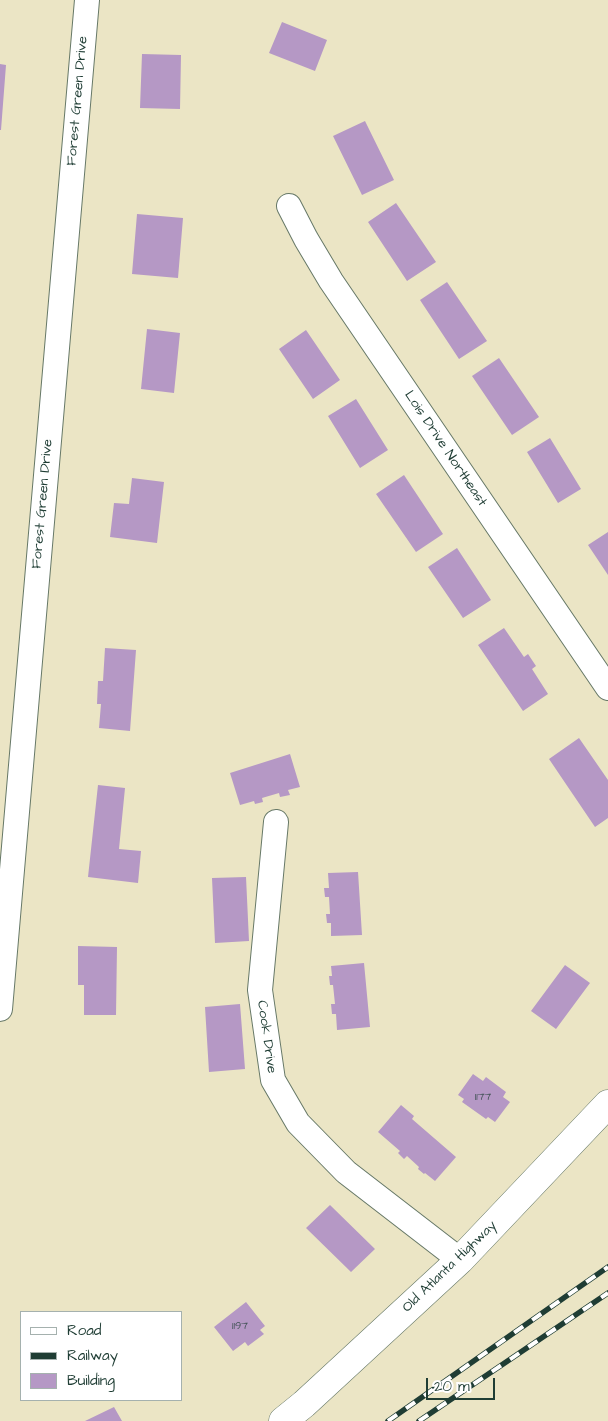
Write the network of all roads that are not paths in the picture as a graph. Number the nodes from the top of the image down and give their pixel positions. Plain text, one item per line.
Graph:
1 (87, 0) edge
2 (289, 206) dead end
3 (608, 688) edge
4 (276, 822) dead end
5 (0, 1009) edge
6 (608, 1104) edge
7 (460, 1260) junction
8 (283, 1421) edge

1 - 5 street, Forest Green Drive
2 - 3 street, Lois Drive Northeast
4 - 7 street, Cook Drive
6 - 7 street, Old Atlanta Highway
7 - 8 street, Old Atlanta Highway

